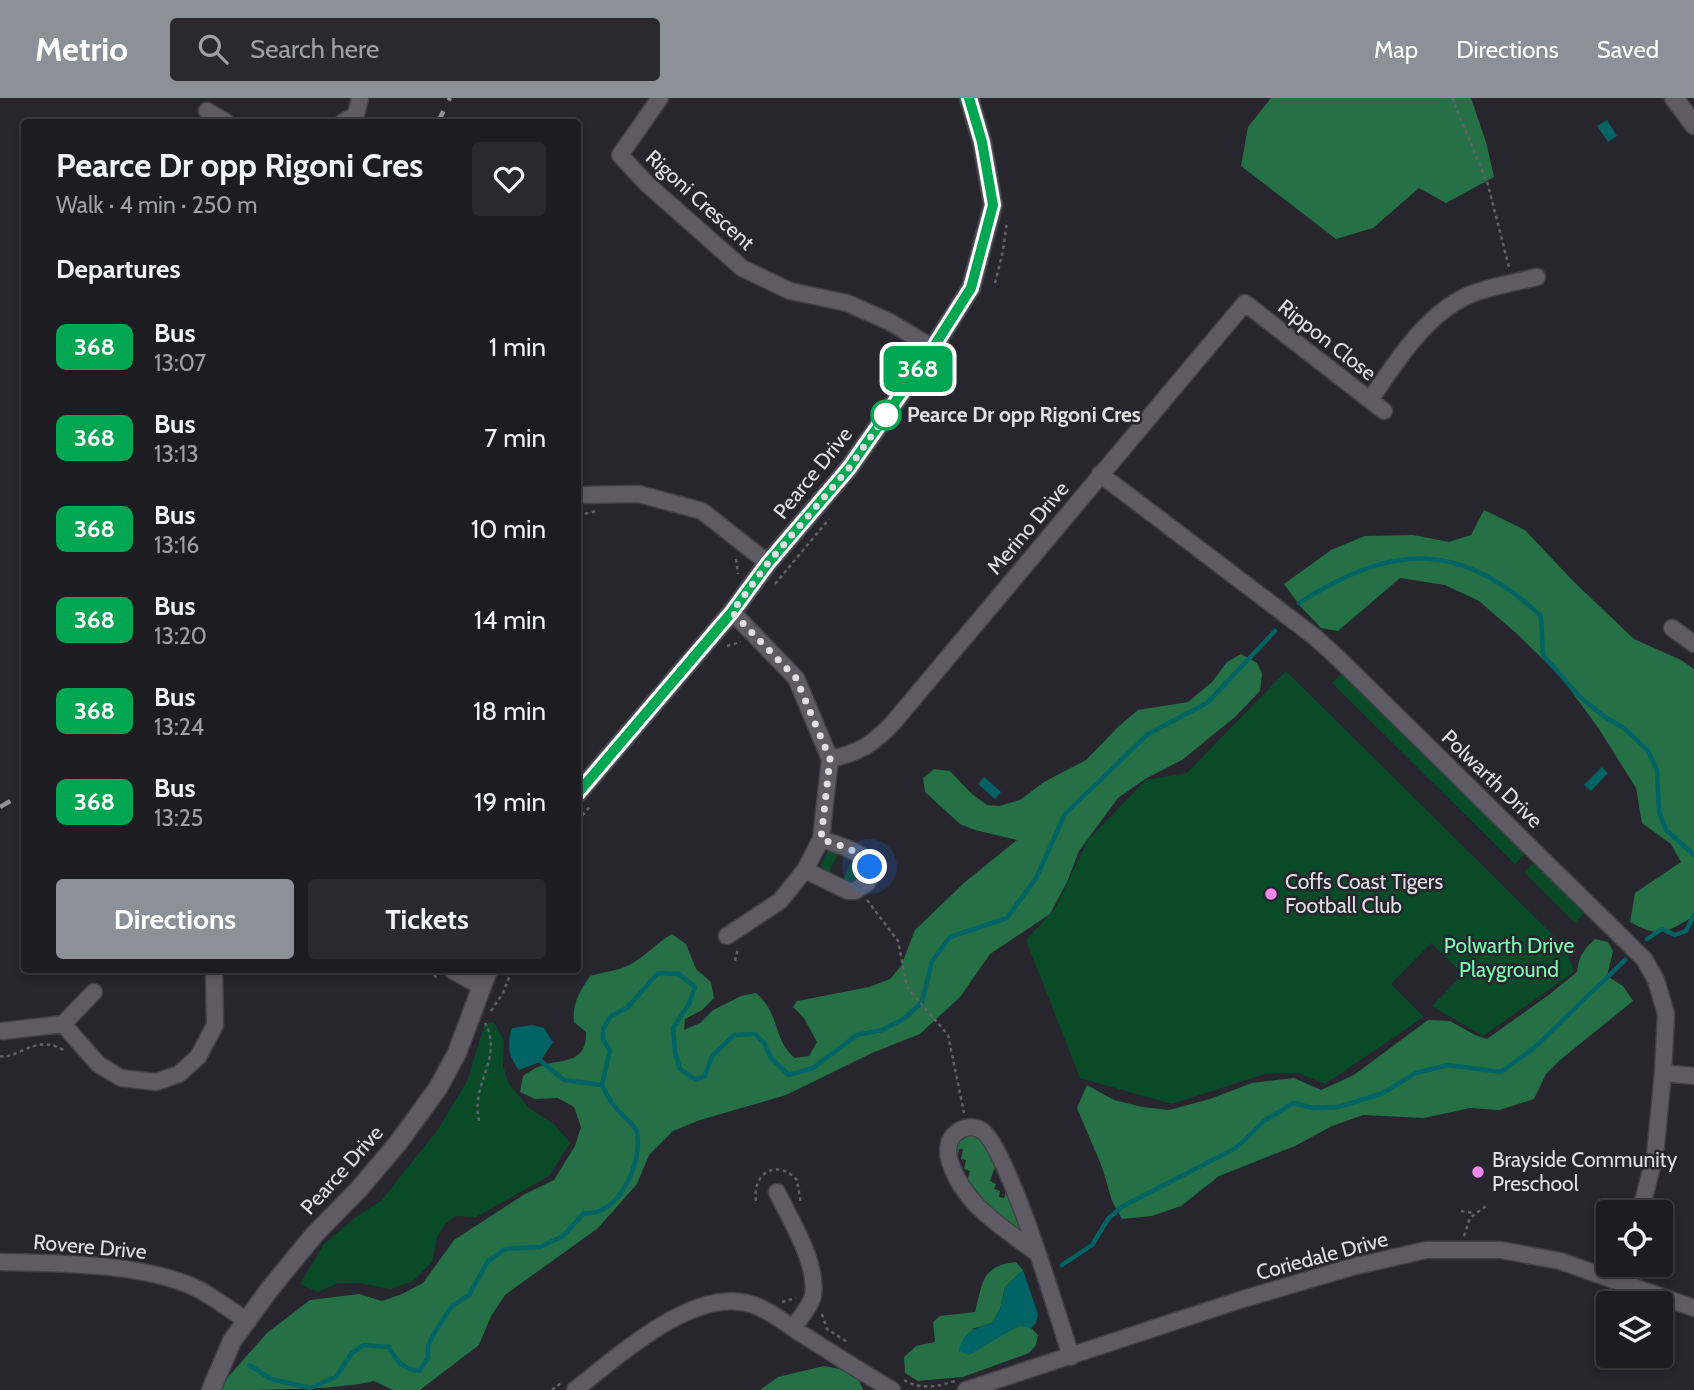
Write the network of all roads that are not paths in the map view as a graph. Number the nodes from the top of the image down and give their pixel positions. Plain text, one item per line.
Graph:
1 (360, 98) edge
2 (660, 98) edge
3 (969, 98) edge
4 (1674, 98) edge
5 (207, 111) dead end
6 (221, 119) edge
7 (348, 119) edge
8 (1694, 125) edge
9 (1537, 277) dead end
10 (1245, 303) joint
11 (933, 348) junction
12 (1370, 400) junction
13 (1384, 411) dead end
14 (1100, 474) junction
15 (581, 495) edge
16 (768, 563) junction
17 (732, 612) junction
18 (1672, 628) dead end
19 (1694, 644) edge
20 (830, 759) junction
21 (581, 789) edge
22 (821, 839) junction
23 (805, 870) junction
24 (727, 936) dead end
25 (214, 973) edge
26 (447, 976) edge
27 (485, 978) edge
28 (94, 992) dead end
29 (63, 1024) junction
30 (2, 1031) dead end
31 (1663, 1073) junction
32 (1694, 1076) edge
33 (777, 1192) dead end
34 (1643, 1200) edge
35 (1037, 1253) junction
36 (0, 1262) edge
37 (1596, 1268) edge
38 (1629, 1277) edge
39 (1694, 1308) edge
40 (248, 1321) junction
41 (793, 1328) junction
42 (1072, 1357) junction
43 (898, 1385) edge
44 (961, 1385) edge
45 (211, 1390) edge
46 (575, 1390) edge

1 - 7 street
2 - 11 street, Rigoni Crescent
3 - 11 street, Pearce Drive
4 - 8 street
5 - 6 street
9 - 12 street
10 - 12 street, Rippon Close
10 - 14 street, Merino Drive
11 - 16 street, Pearce Drive
12 - 13 street, Rippon Close
14 - 20 street, Merino Drive
14 - 31 street, Polwarth Drive
15 - 16 street
16 - 17 street, Pearce Drive
17 - 20 street
17 - 21 street, Pearce Drive
18 - 19 street
20 - 22 street
22 - 23 street
22 - 23 street
23 - 24 street
25 - 29 street
26 - 27 street
27 - 40 street, Pearce Drive
28 - 29 street
29 - 30 street
31 - 32 street
31 - 34 street, Polwarth Drive
33 - 41 street
35 - 35 street
35 - 42 street
36 - 40 street, Rovere Drive
37 - 42 street, Coriedale Drive
38 - 39 street, Coriedale Drive
40 - 45 street, Pearce Drive
41 - 43 street
41 - 46 street
42 - 44 street, Coriedale Drive

